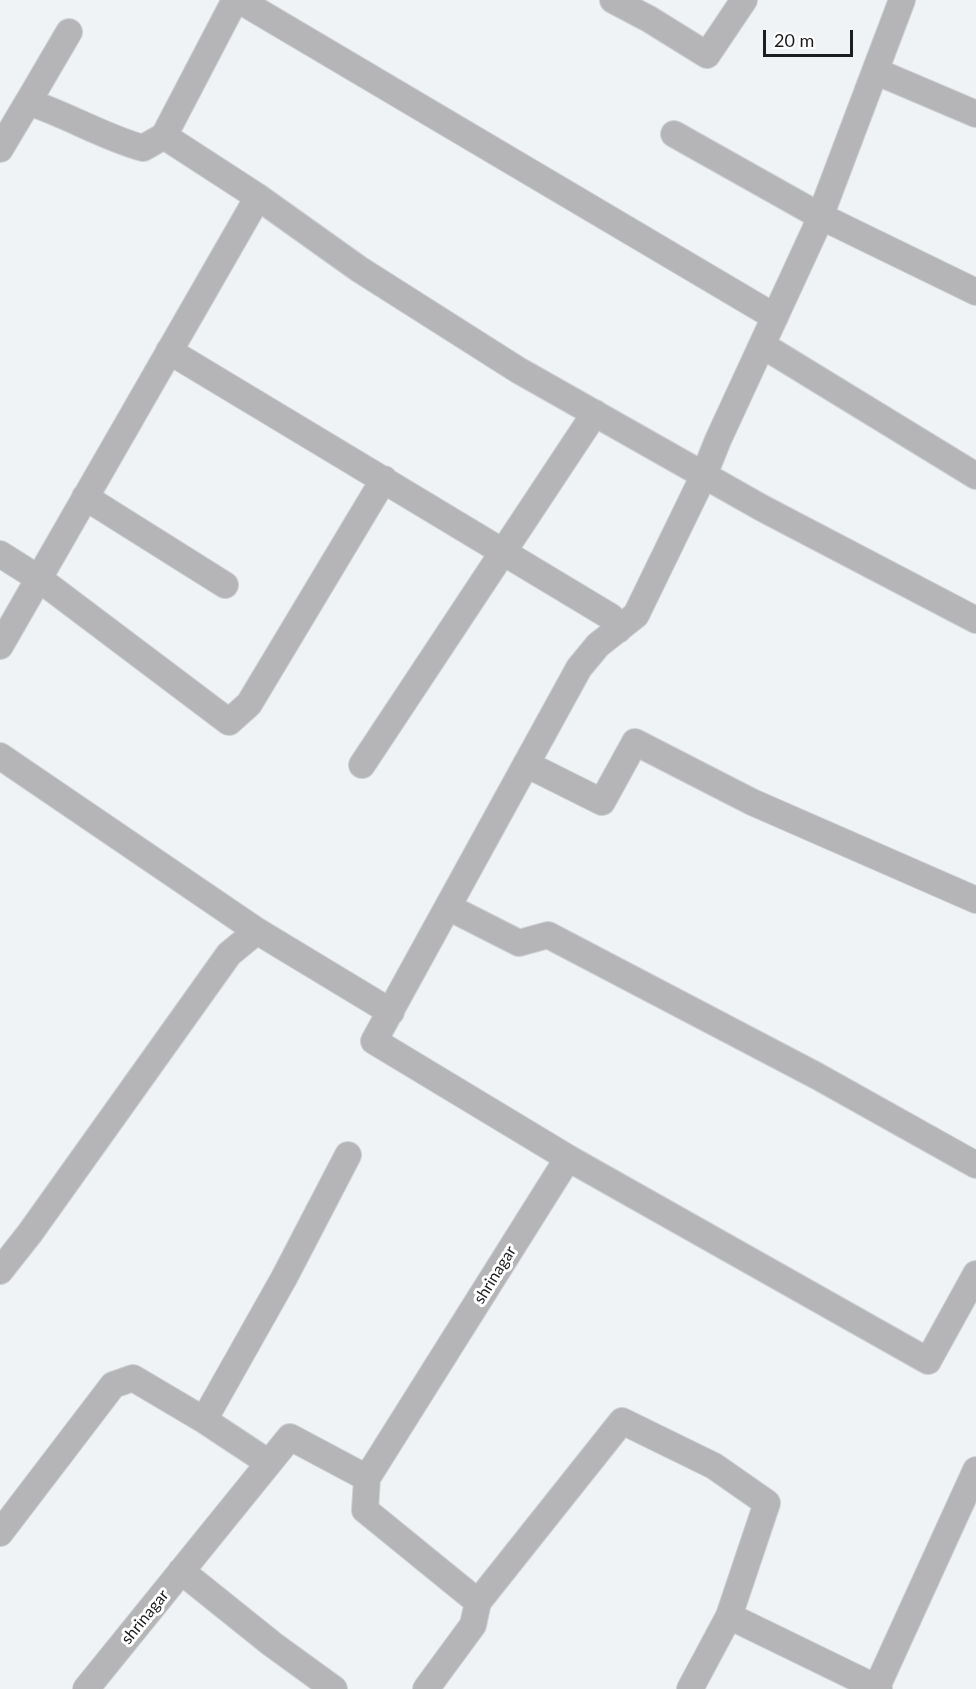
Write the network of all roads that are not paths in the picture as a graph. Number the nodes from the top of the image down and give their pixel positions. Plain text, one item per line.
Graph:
1 (237, 0) edge
2 (613, 0) edge
3 (744, 0) edge
4 (902, 0) edge
5 (69, 32) dead end
6 (875, 71) junction
7 (28, 102) junction
8 (976, 114) edge
9 (674, 134) dead end
10 (164, 136) junction
11 (0, 149) edge
12 (258, 197) junction
13 (820, 216) junction
14 (976, 292) edge
15 (775, 317) junction
16 (762, 345) junction
17 (169, 351) junction
18 (595, 414) junction
19 (704, 476) junction
20 (976, 476) edge
21 (384, 479) junction
22 (85, 497) junction
23 (502, 551) junction
24 (0, 554) edge
25 (38, 578) junction
26 (225, 585) dead end
27 (976, 620) edge
28 (618, 630) junction
29 (0, 646) edge
30 (0, 756) edge
31 (526, 764) junction
32 (362, 765) dead end
33 (976, 900) edge
34 (448, 907) junction
35 (256, 931) junction
36 (391, 1012) junction
37 (348, 1155) dead end
38 (568, 1158) junction
39 (976, 1165) edge
40 (0, 1271) edge
41 (976, 1274) edge
42 (204, 1420) junction
43 (268, 1463) junction
44 (976, 1470) edge
45 (367, 1478) junction
46 (0, 1533) edge
47 (182, 1571) junction
48 (478, 1602) junction
49 (729, 1616) junction
50 (86, 1689) edge
51 (334, 1689) edge
52 (426, 1689) edge
53 (690, 1689) edge
54 (878, 1689) edge

1 - 10 street
1 - 15 street
2 - 3 street
4 - 6 street
5 - 7 street
6 - 8 street
6 - 13 street
7 - 10 street
7 - 11 street
9 - 13 street
10 - 12 street
12 - 17 street
12 - 18 street
13 - 14 street
13 - 15 street
15 - 16 street
16 - 19 street
16 - 20 street
17 - 21 street
17 - 22 street
18 - 19 street
18 - 23 street
19 - 27 street
19 - 28 street
21 - 23 street
21 - 25 street
22 - 25 street
22 - 26 street
23 - 28 street
23 - 32 street
24 - 25 street
25 - 29 street
28 - 31 street
30 - 35 street
31 - 33 street
31 - 34 street
34 - 36 street
34 - 39 street
35 - 36 street
35 - 40 street
36 - 38 street
37 - 42 street
38 - 41 street
38 - 45 street, shrinagar
42 - 43 street
42 - 46 street
43 - 45 street, shrinagar
43 - 47 street, shrinagar
44 - 54 street
45 - 48 street
47 - 50 street, shrinagar
47 - 51 street
48 - 49 street
48 - 52 street
49 - 53 street
49 - 54 street

